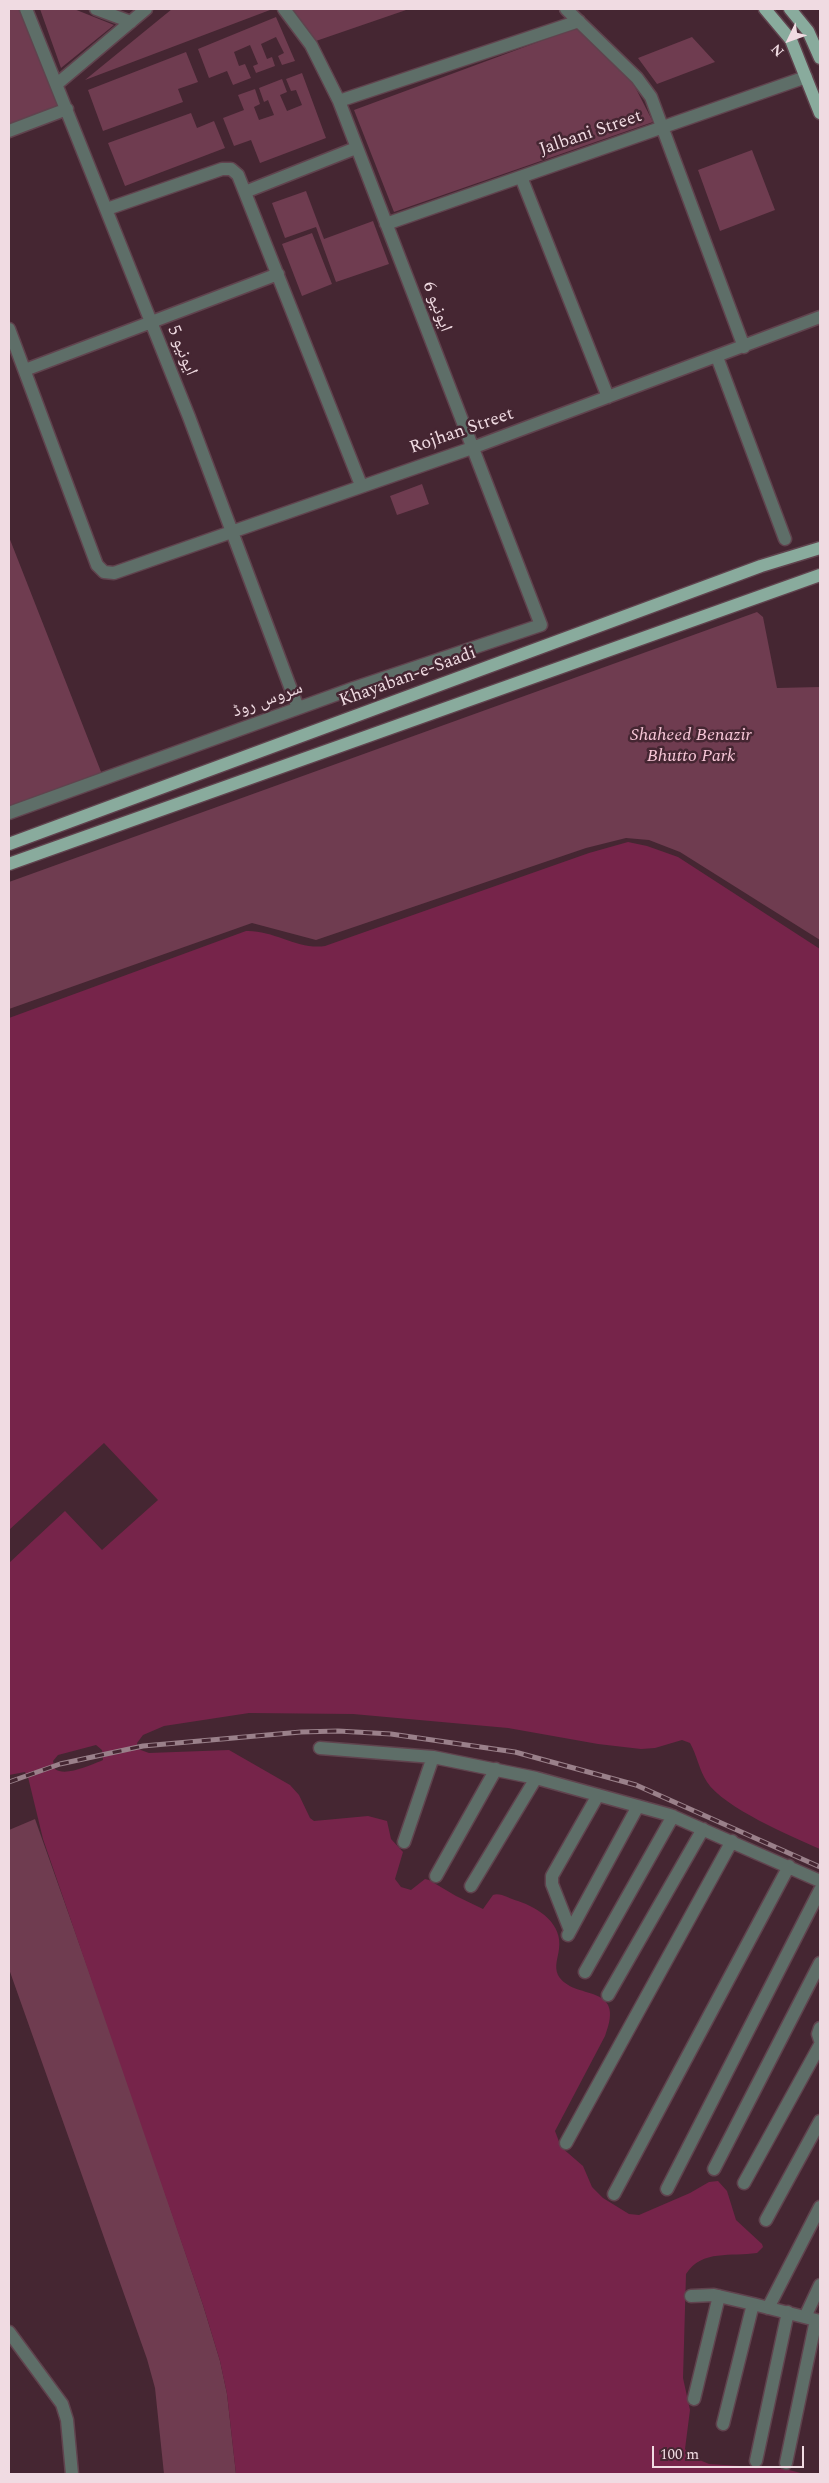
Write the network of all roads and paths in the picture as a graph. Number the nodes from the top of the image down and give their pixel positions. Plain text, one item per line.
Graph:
1 (26, 9) edge
2 (96, 9) edge
3 (146, 9) edge
4 (284, 9) edge
5 (566, 9) edge
6 (765, 9) edge
7 (790, 9) edge
8 (579, 21) junction
9 (131, 22) junction
10 (820, 58) edge
11 (806, 77) junction
12 (57, 84) junction
13 (339, 102) junction
14 (67, 108) junction
15 (820, 113) edge
16 (663, 127) junction
17 (9, 130) edge
18 (356, 148) junction
19 (522, 177) junction
20 (245, 192) junction
21 (107, 210) junction
22 (386, 224) junction
23 (278, 274) junction
24 (820, 317) edge
25 (151, 324) junction
26 (9, 329) edge
27 (744, 347) junction
28 (717, 357) junction
29 (25, 370) junction
30 (608, 397) junction
31 (472, 448) junction
32 (361, 485) junction
33 (230, 531) junction
34 (785, 539) dead end
35 (820, 548) edge
36 (820, 575) edge
37 (541, 625) joint
38 (298, 708) junction
39 (9, 813) edge
40 (9, 844) edge
41 (9, 864) edge
42 (320, 1748) dead end
43 (433, 1757) junction
44 (496, 1770) junction
45 (536, 1778) junction
46 (598, 1795) junction
47 (638, 1806) junction
48 (673, 1816) junction
49 (703, 1829) junction
50 (732, 1841) junction
51 (404, 1842) dead end
52 (789, 1866) junction
53 (436, 1876) dead end
54 (820, 1881) edge
55 (471, 1886) dead end
56 (820, 1890) edge
57 (820, 1963) edge
58 (585, 1972) dead end
59 (608, 1995) dead end
60 (820, 2028) edge
61 (820, 2040) edge
62 (820, 2045) edge
63 (820, 2121) edge
64 (566, 2143) dead end
65 (714, 2169) dead end
66 (744, 2183) dead end
67 (667, 2189) dead end
68 (614, 2194) dead end
69 (820, 2207) edge
70 (766, 2220) dead end
71 (820, 2285) edge
72 (691, 2296) dead end
73 (719, 2296) junction
74 (753, 2304) junction
75 (768, 2308) junction
76 (788, 2312) junction
77 (814, 2319) edge
78 (9, 2332) edge
79 (694, 2399) dead end
80 (723, 2424) dead end
81 (756, 2461) dead end
82 (786, 2463) dead end
83 (72, 2474) edge

1 - 12 street, ایونیو 5
2 - 9 street
3 - 9 street
4 - 13 street, ایونیو 6
5 - 8 street
6 - 11 main road
7 - 10 main road
8 - 13 street
8 - 16 street
9 - 12 street
11 - 15 main road
11 - 16 street, Jalbani Street
12 - 14 street, ایونیو 5
13 - 18 street, ایونیو 6
14 - 17 street
14 - 21 street, ایونیو 5
16 - 19 street, Jalbani Street
16 - 27 street
18 - 20 street
18 - 22 street, ایونیو 6
19 - 22 street, Jalbani Street
19 - 30 street
20 - 21 street
20 - 23 street
21 - 25 street, ایونیو 5
22 - 31 street, ایونیو 6
23 - 25 street
23 - 32 street
24 - 27 street, Rojhan Street
25 - 29 street
25 - 33 street, ایونیو 5
26 - 29 street
27 - 28 street, Rojhan Street
28 - 30 street, Rojhan Street
28 - 34 street
29 - 33 street, Rojhan Street
30 - 31 street, Rojhan Street
31 - 32 street, Rojhan Street
31 - 37 street, ایونیو 6
32 - 33 street, Rojhan Street
33 - 38 street, ایونیو 5
35 - 40 main road, Khayaban-e-Saadi
36 - 41 main road
37 - 38 street, سروس روڈ
38 - 39 street, سروس روڈ
42 - 43 street
43 - 44 street
43 - 51 street
44 - 45 street
44 - 53 street
45 - 46 street
45 - 55 street
46 - 47 street
46 - 47 street
47 - 48 street
48 - 49 street
48 - 58 street
49 - 50 street
49 - 59 street
50 - 52 street
50 - 64 street
52 - 54 street
52 - 68 street
56 - 67 street
57 - 65 street
60 - 61 street
62 - 66 street
63 - 70 street
69 - 75 street
71 - 77 street
72 - 73 street
73 - 74 street
73 - 79 street
74 - 75 street
74 - 80 street
75 - 76 street
76 - 77 street
76 - 81 street
77 - 82 street
78 - 83 street

